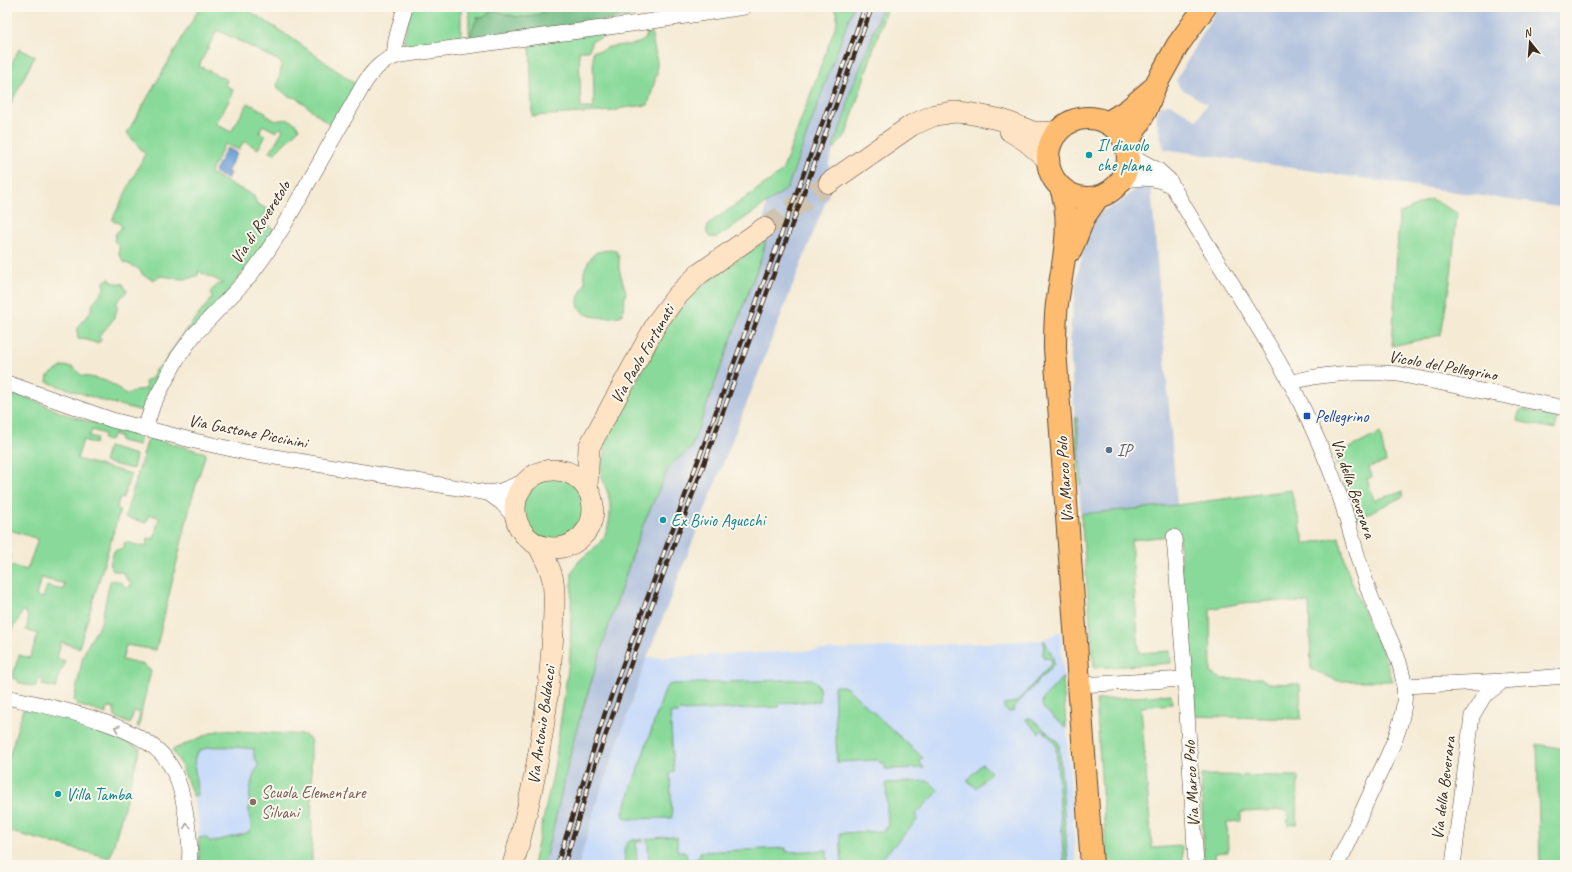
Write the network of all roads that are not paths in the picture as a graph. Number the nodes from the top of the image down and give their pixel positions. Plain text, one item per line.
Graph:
1 (405, 7) edge
2 (744, 7) edge
3 (1188, 7) edge
4 (1205, 7) edge
5 (1178, 46) junction
6 (394, 57) junction
7 (1155, 86) junction
8 (982, 115) junction
9 (1107, 123) junction
10 (1056, 132) junction
11 (1127, 150) junction
12 (1047, 159) junction
13 (1121, 181) junction
14 (829, 183) tunnel mouth
15 (1174, 187) junction
16 (1061, 188) junction
17 (1098, 197) junction
18 (764, 228) tunnel mouth
19 (1062, 276) junction
20 (7, 383) edge
21 (1290, 383) junction
22 (1565, 408) edge
23 (144, 429) junction
24 (589, 447) junction
25 (552, 470) junction
26 (528, 480) junction
27 (588, 488) junction
28 (488, 493) junction
29 (516, 519) junction
30 (1174, 537) dead end
31 (538, 545) junction
32 (571, 545) junction
33 (553, 582) junction
34 (1565, 676) edge
35 (1184, 679) junction
36 (1503, 681) junction
37 (1079, 685) junction
38 (1404, 686) junction
39 (7, 697) edge
40 (189, 865) edge
41 (513, 865) edge
42 (1092, 865) edge
43 (1196, 865) edge
44 (1337, 865) edge
45 (1453, 865) edge

1 - 6 street
2 - 6 street, Via di Roveretolo
3 - 5 main road
4 - 5 main road
5 - 7 main road
6 - 23 street, Via di Roveretolo
7 - 9 main road
7 - 11 main road
8 - 10 street
8 - 12 street
8 - 14 street
9 - 10 main road
9 - 11 main road
10 - 12 main road
11 - 13 main road
11 - 15 street, Via della Beverara
12 - 16 main road
13 - 15 street
13 - 17 main road
15 - 21 street, Via della Beverara
16 - 17 main road
16 - 19 main road, Via Marco Polo
17 - 19 main road, Via Marco Polo
18 - 24 street, Via Paolo Fortunati
19 - 37 main road, Via Marco Polo
20 - 23 street, Via Gastone Piccinini
21 - 22 street, Vicolo del Pellegrino
21 - 38 street, Via della Beverara
23 - 28 street, Via Gastone Piccinini
24 - 25 street, Via Paolo Fortunati
24 - 27 street, Via Paolo Fortunati
25 - 26 street
25 - 27 street
26 - 28 street, Via Gastone Piccinini
26 - 29 street
27 - 32 street
28 - 29 street, Via Gastone Piccinini
29 - 31 street
30 - 35 street, Via Marco Polo
31 - 32 street
31 - 33 street, Via Antonio Baldacci
32 - 33 street, Via Antonio Baldacci
33 - 41 street, Via Antonio Baldacci
34 - 36 street
35 - 37 street
35 - 43 street, Via Marco Polo
36 - 38 street
36 - 45 street, Via della Beverara
37 - 42 main road, Via Marco Polo
38 - 44 street, Via della Beverara
40 -> 39 street

